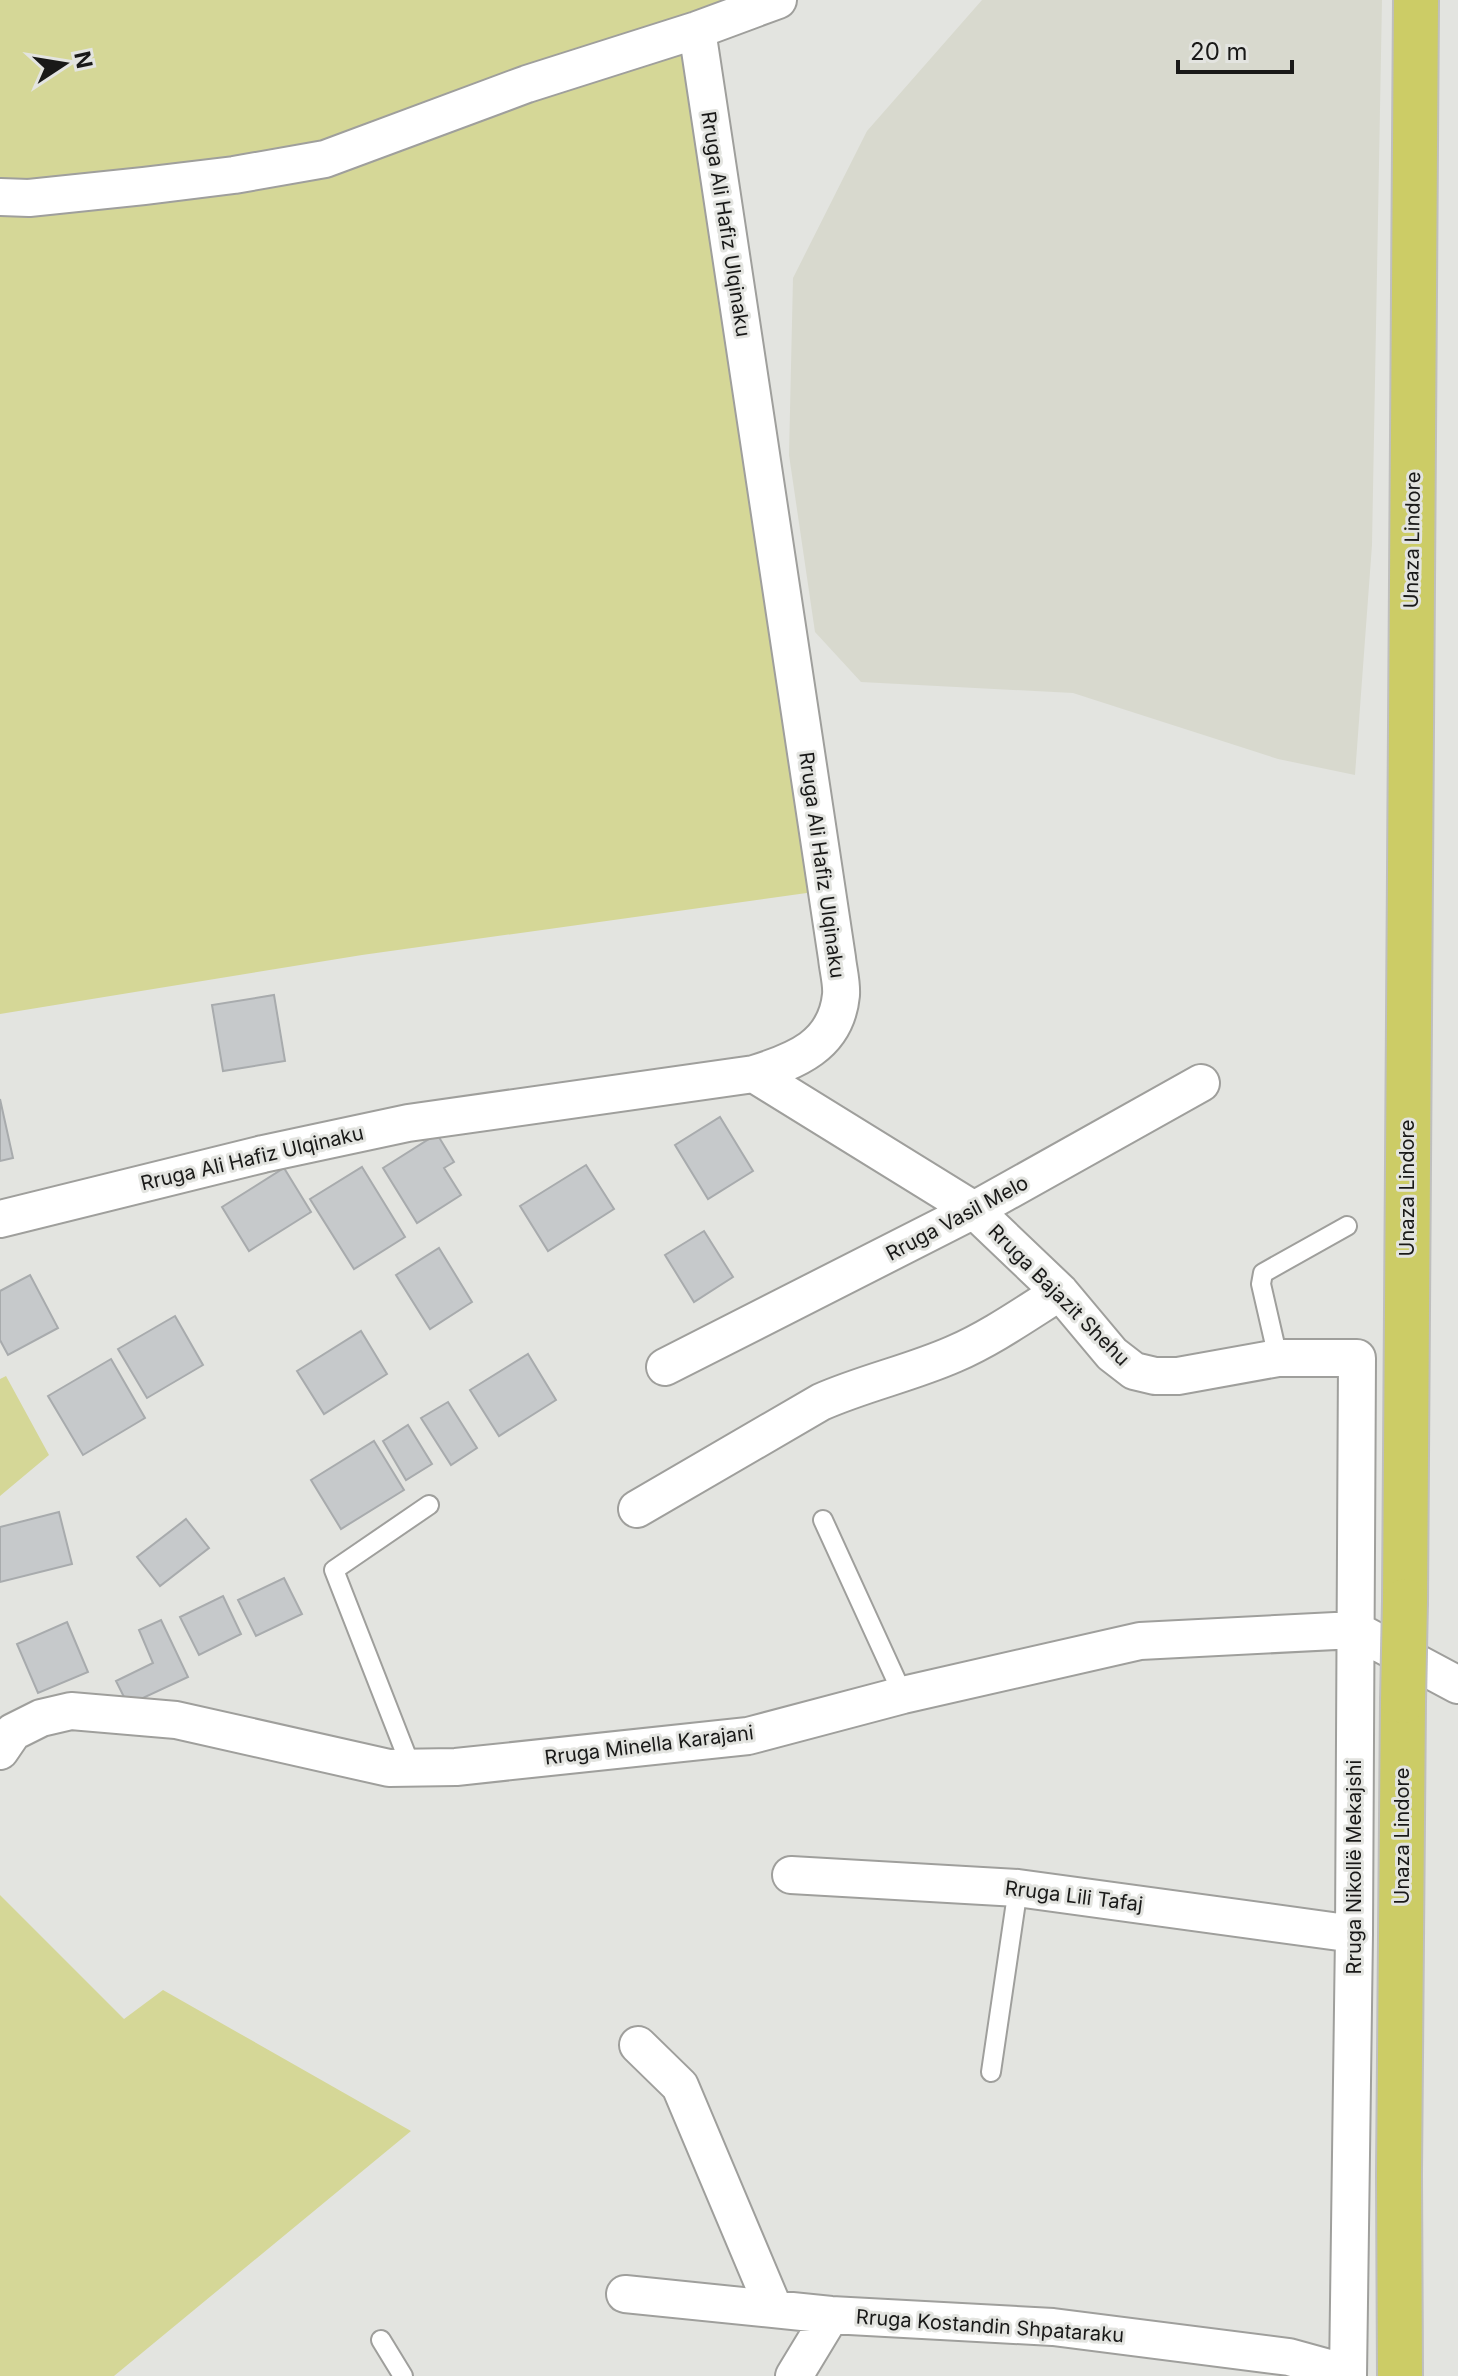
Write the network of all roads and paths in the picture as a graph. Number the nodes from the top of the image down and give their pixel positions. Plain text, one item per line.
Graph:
1 (778, 0) edge
2 (1416, 0) edge
3 (697, 30) junction
4 (0, 197) edge
5 (754, 1074) junction
6 (1201, 1083) dead end
7 (974, 1210) junction
8 (0, 1219) edge
9 (1347, 1226) dead end
10 (1060, 1292) junction
11 (1278, 1358) junction
12 (1357, 1358) joint
13 (665, 1367) dead end
14 (429, 1505) dead end
15 (637, 1509) dead end
16 (823, 1520) dead end
17 (1355, 1630) junction
18 (1458, 1685) edge
19 (903, 1695) junction
20 (0, 1751) edge
21 (411, 1767) junction
22 (791, 1875) dead end
23 (1018, 1888) junction
24 (1354, 1934) junction
25 (638, 2045) dead end
26 (991, 2072) dead end
27 (625, 2294) dead end
28 (774, 2309) junction
29 (831, 2315) junction
30 (381, 2340) dead end
31 (1348, 2374) edge
32 (403, 2376) edge
33 (794, 2376) edge
34 (1400, 2376) edge

1 - 3 street
2 - 34 highway, Unaza Lindore, bridge
3 - 4 street
3 - 5 street, Rruga Ali Hafiz Ulqinaku
5 - 7 street, Rruga Bajazit Shehu
5 - 8 street, Rruga Ali Hafiz Ulqinaku
6 - 7 street, Rruga Vasil Melo
7 - 10 street, Rruga Bajazit Shehu
7 - 13 street, Rruga Vasil Melo
9 - 11 lane
10 - 11 street, Rruga Bajazit Shehu
10 - 15 street
11 - 12 street, Rruga Bajazit Shehu
12 - 17 street, Rruga Nikollë Mekajshi
14 - 21 lane
16 - 19 lane
17 - 18 street
17 - 19 street, Rruga Minella Karajani
17 - 24 street, Rruga Nikollë Mekajshi
19 - 21 street, Rruga Minella Karajani
20 - 21 street, Rruga Minella Karajani
22 - 23 street, Rruga Lili Tafaj
23 - 24 street, Rruga Lili Tafaj
23 - 26 lane
24 - 31 street, Rruga Nikollë Mekajshi
25 - 28 street
27 - 28 street, Rruga Kostandin Shpataraku
28 - 29 street, Rruga Kostandin Shpataraku
29 - 31 street, Rruga Kostandin Shpataraku
29 - 33 street
30 - 32 lane

